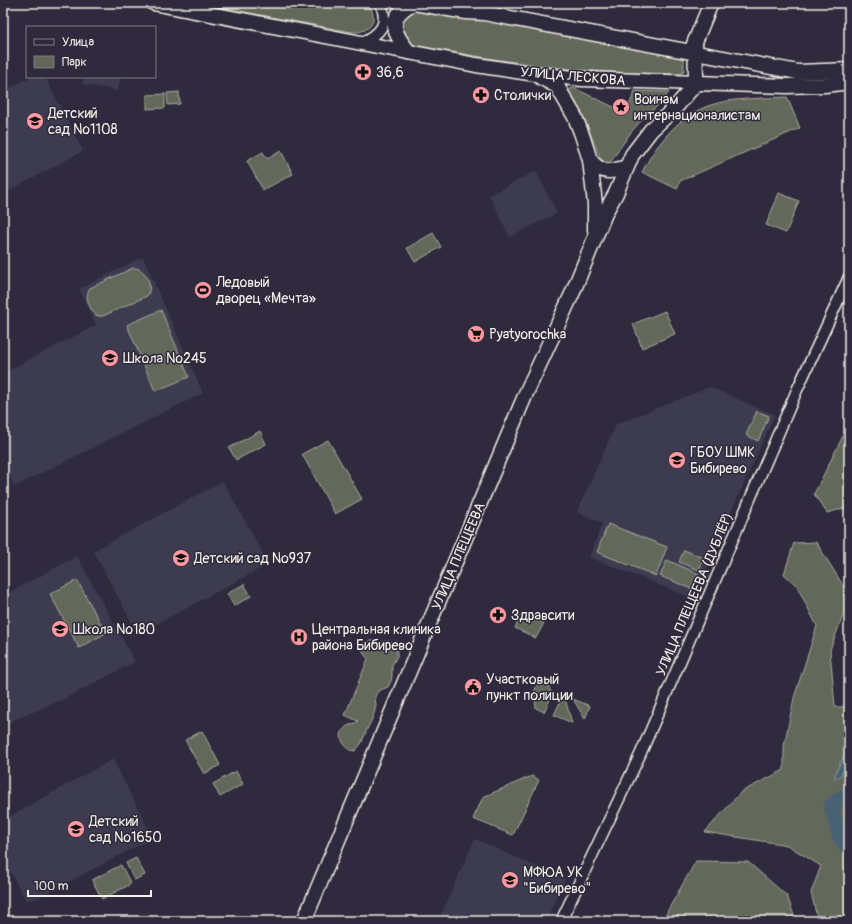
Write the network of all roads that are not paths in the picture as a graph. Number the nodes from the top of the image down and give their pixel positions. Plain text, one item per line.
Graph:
1 (153, 3) edge
2 (380, 3) edge
3 (413, 3) edge
4 (711, 3) edge
5 (361, 43) junction
6 (694, 49) junction
7 (409, 52) junction
8 (849, 70) edge
9 (536, 74) junction
10 (849, 82) edge
11 (694, 83) junction
12 (590, 160) junction
13 (627, 167) junction
14 (595, 236) junction
15 (849, 277) edge
16 (304, 921) edge
17 (561, 921) edge

1 - 5 main road, УЛИЦА ЛЕСКОВА
2 - 5 street
3 - 6 main road
3 - 7 main road
4 - 6 main road
5 - 7 main road, УЛИЦА ЛЕСКОВА
6 - 8 main road
6 - 11 main road, УЛИЦА ПЛЕЩЕЕВА
7 - 9 main road, УЛИЦА ЛЕСКОВА
9 - 11 main road, УЛИЦА ЛЕСКОВА
9 - 12 main road, УЛИЦА ПЛЕЩЕЕВА
10 - 11 main road, УЛИЦА ЛЕСКОВА
11 - 13 main road, УЛИЦА ПЛЕЩЕЕВА
12 - 13 main road
12 - 14 main road, УЛИЦА ПЛЕЩЕЕВА
13 - 14 main road, УЛИЦА ПЛЕЩЕЕВА
14 - 16 main road, УЛИЦА ПЛЕЩЕЕВА
15 - 17 street, УЛИЦА ПЛЕЩЕЕВА (ДУБЛЁР)

